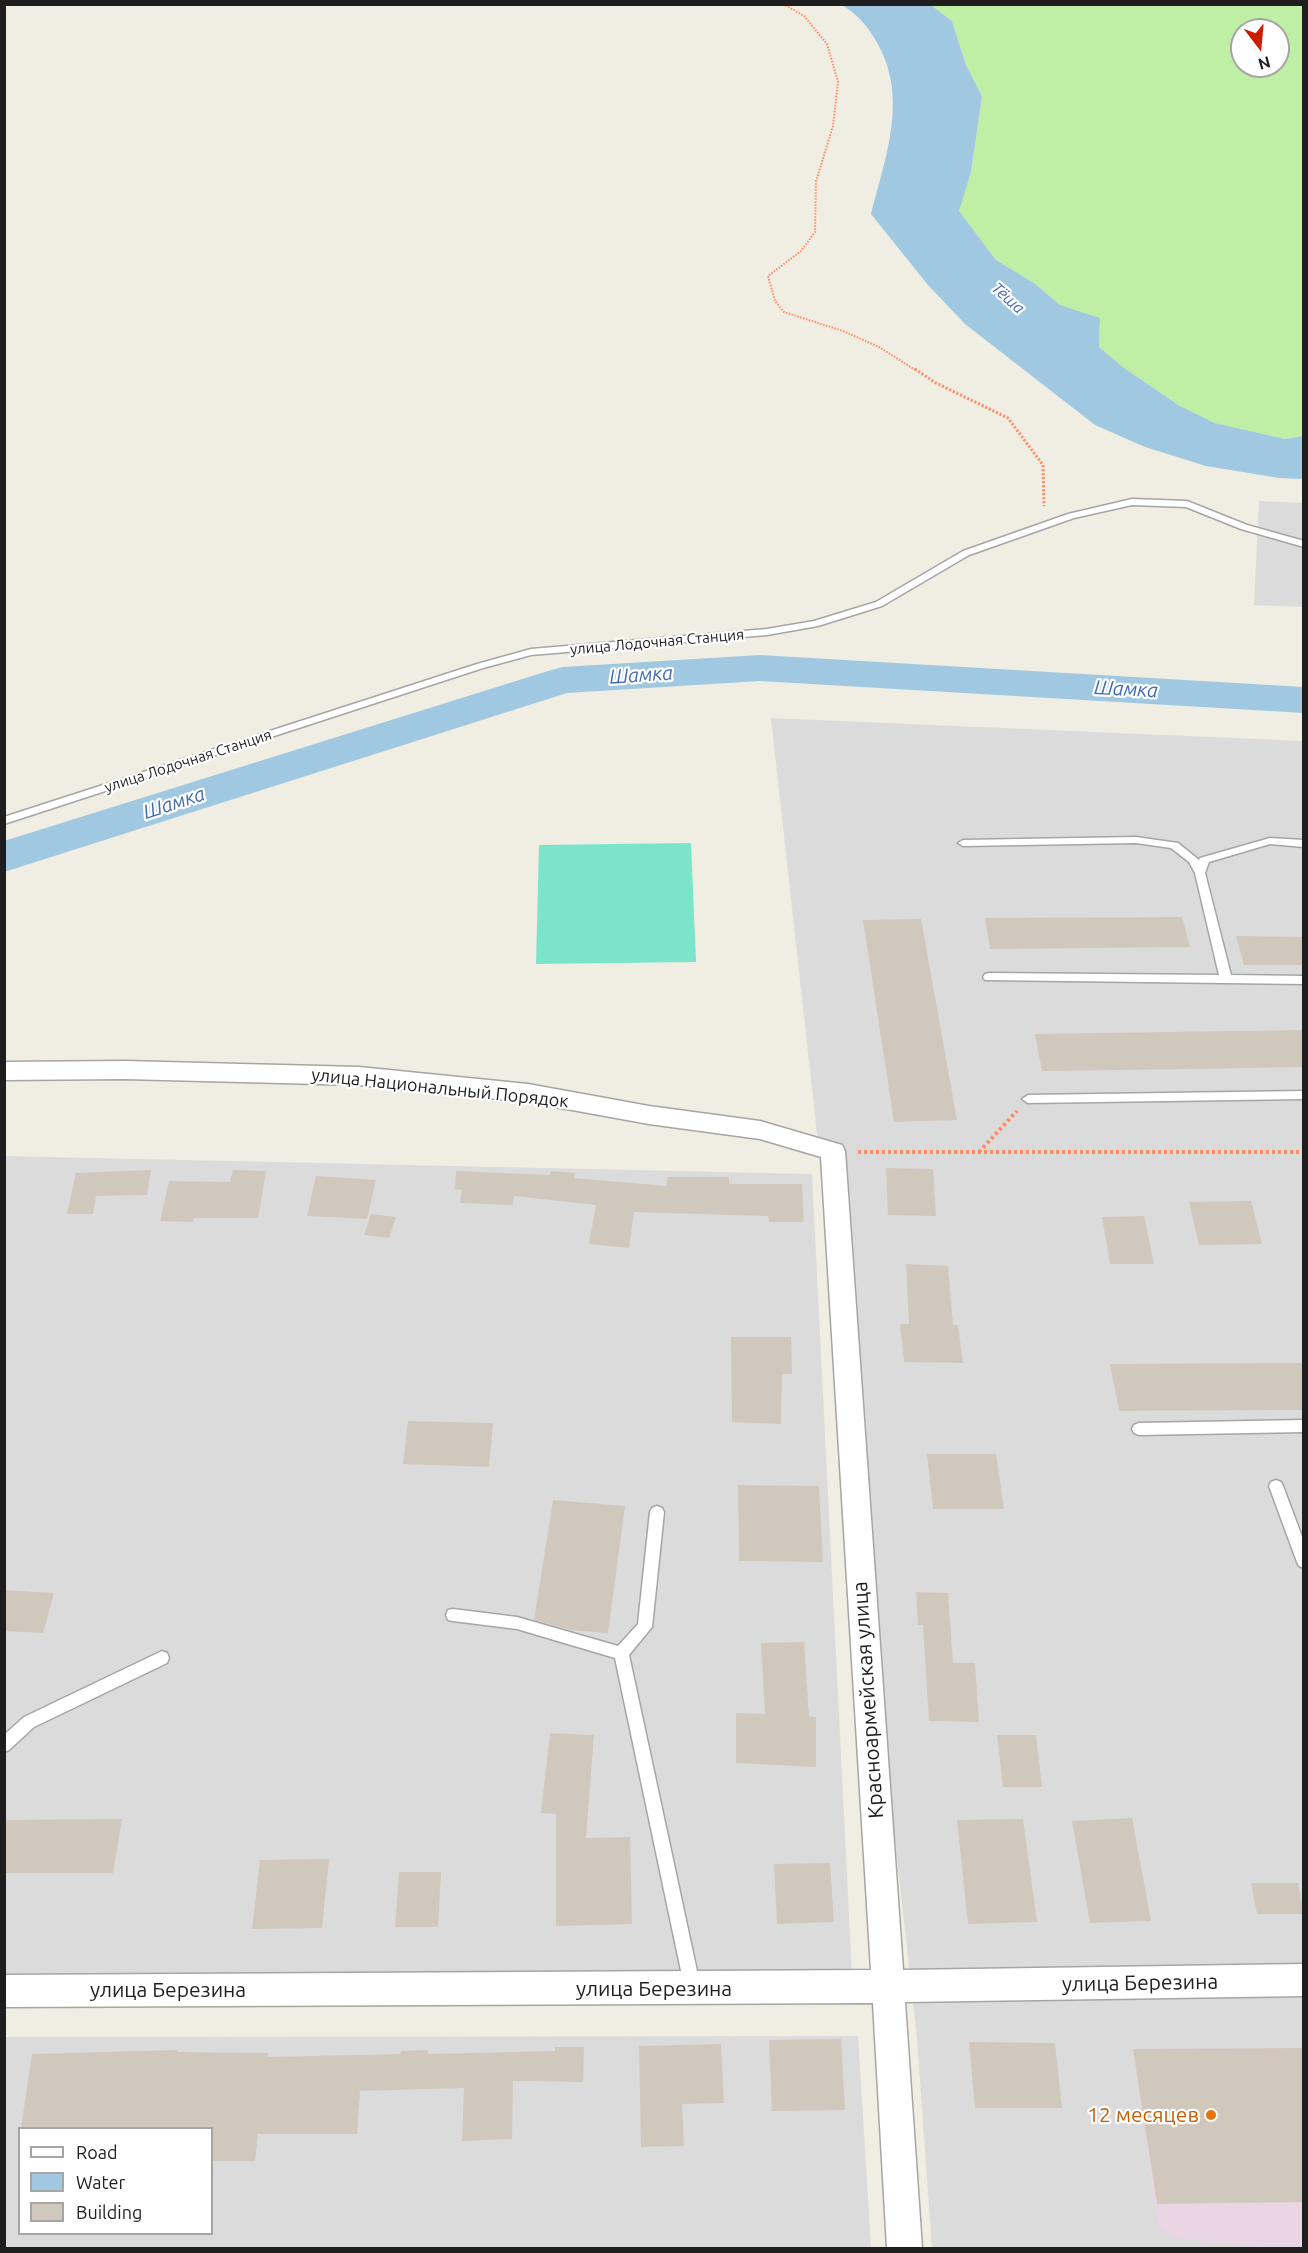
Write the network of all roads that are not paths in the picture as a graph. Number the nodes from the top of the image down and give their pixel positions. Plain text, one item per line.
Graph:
1 (1304, 544) edge
2 (4, 821) edge
3 (963, 843) dead end
4 (1304, 844) edge
5 (1200, 873) junction
6 (989, 977) dead end
7 (1226, 979) junction
8 (1304, 980) edge
9 (4, 1071) edge
10 (1304, 1095) edge
11 (1028, 1099) road end
12 (833, 1151) joint
13 (1304, 1426) edge
14 (1138, 1429) dead end
15 (1276, 1486) dead end
16 (657, 1512) dead end
17 (1304, 1562) edge
18 (453, 1615) dead end
19 (621, 1653) junction
20 (162, 1658) dead end
21 (4, 1745) edge
22 (1304, 1980) edge
23 (886, 1986) junction
24 (693, 1989) junction
25 (4, 1991) edge
26 (905, 2248) edge

1 - 2 lane, улица Лодочная Станция
3 - 5 lane
4 - 5 lane
5 - 7 lane
6 - 7 lane
7 - 8 lane
9 - 12 street, улица Национальный Порядок
10 - 11 lane
12 - 23 street, Красноармейская улица
13 - 14 lane
15 - 17 lane
16 - 19 lane
18 - 19 lane
19 - 24 lane
20 - 21 lane
22 - 23 street, улица Березина
23 - 24 street, улица Березина
23 - 26 street, Красноармейская улица
24 - 25 street, улица Березина

